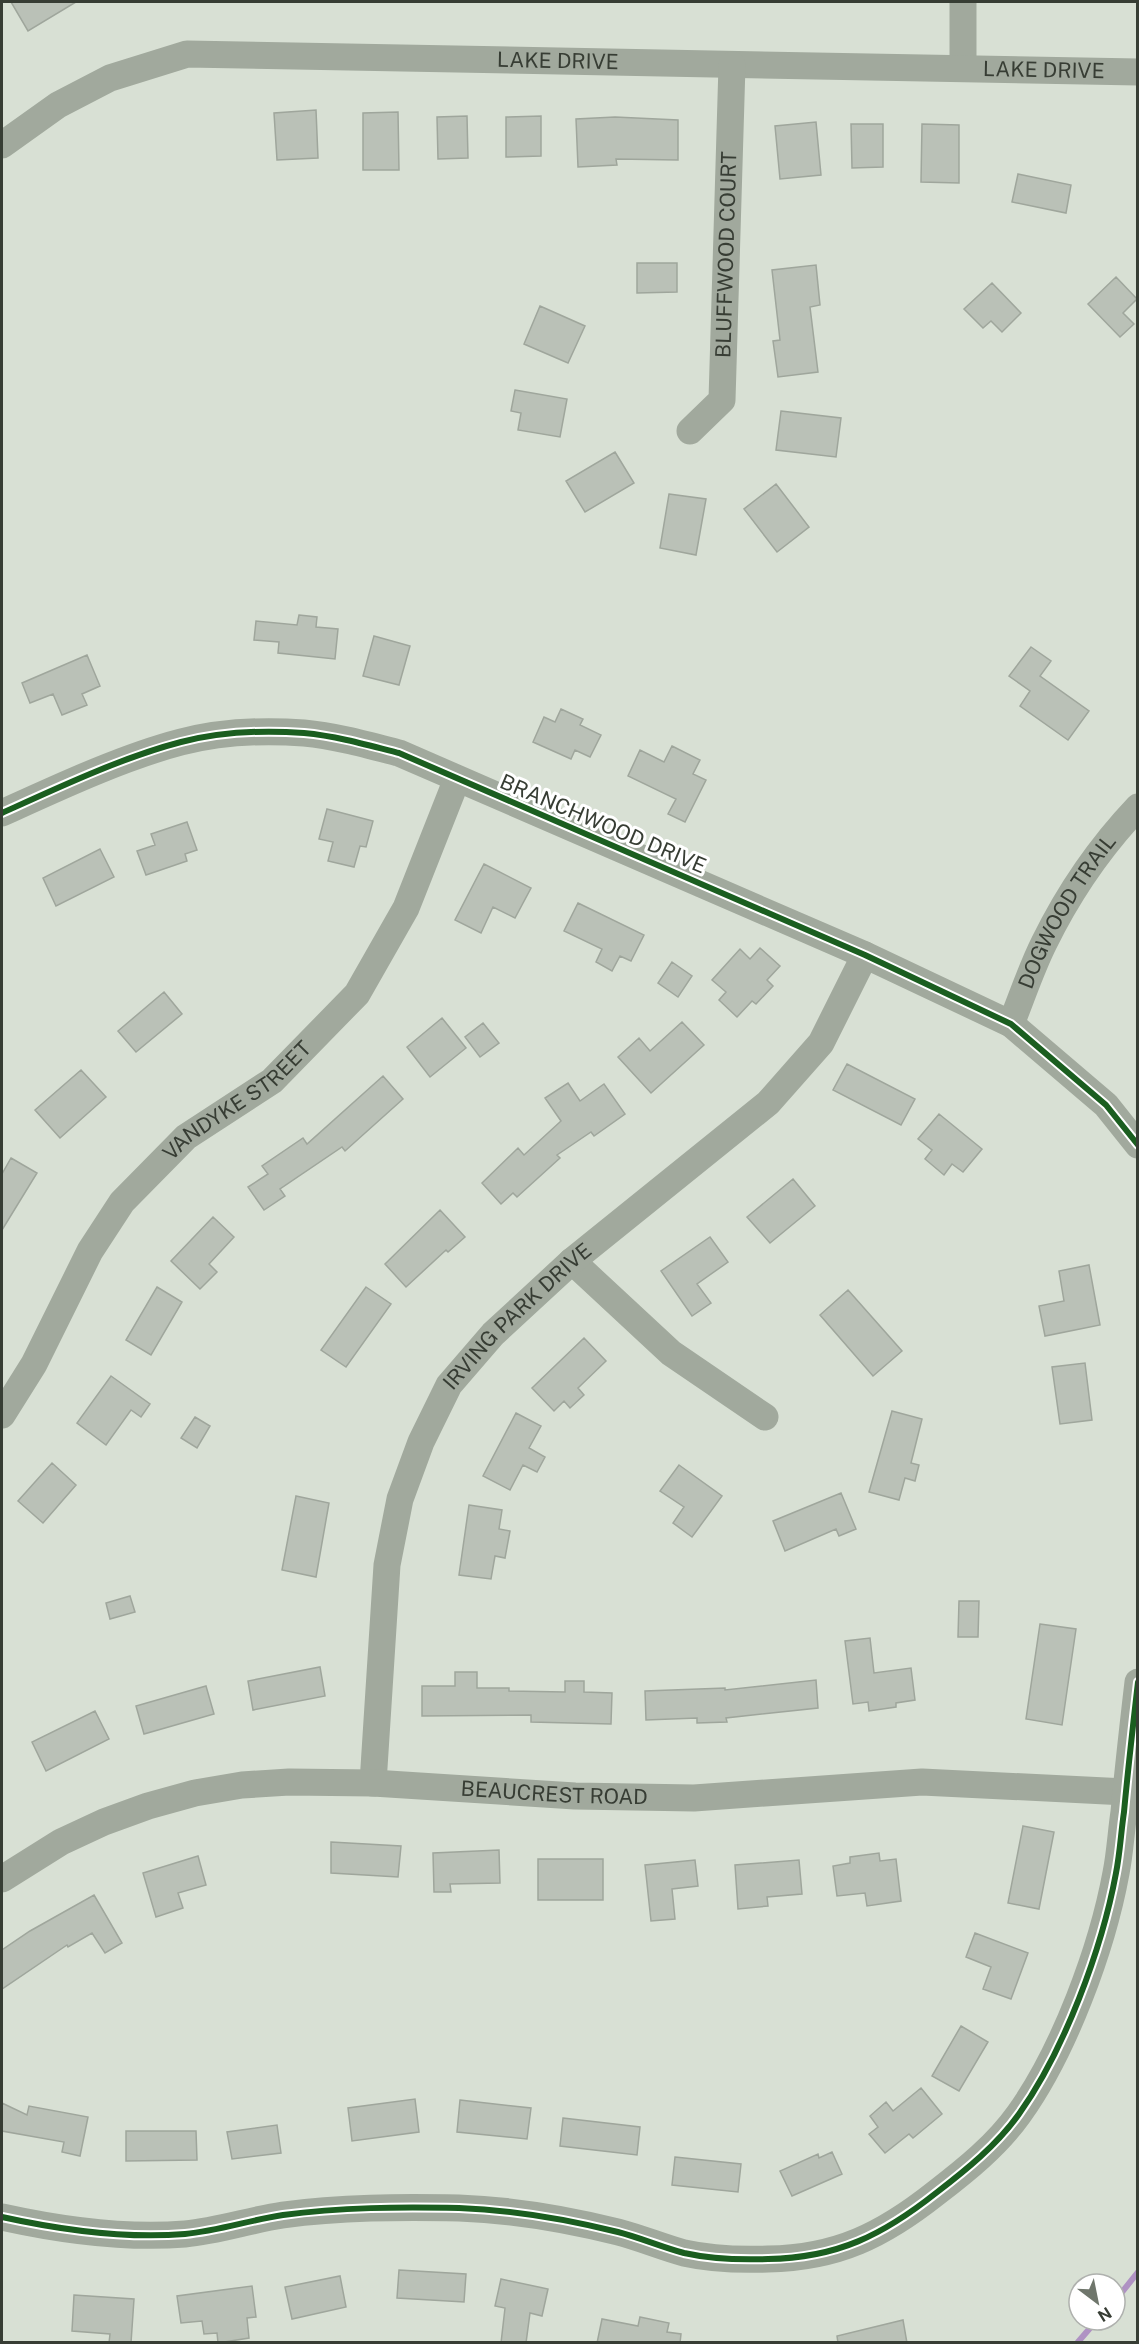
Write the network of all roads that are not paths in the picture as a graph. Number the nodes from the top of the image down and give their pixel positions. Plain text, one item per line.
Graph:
1 (963, 2) edge
2 (732, 65) junction
3 (963, 68) junction
4 (1137, 72) edge
5 (2, 145) edge
6 (690, 431) dead end
7 (457, 779) junction
8 (1137, 807) edge
9 (2, 813) edge
10 (865, 956) junction
11 (1011, 1024) junction
12 (1137, 1145) edge
13 (572, 1262) junction
14 (2, 1415) edge
15 (765, 1417) dead end
16 (1137, 1682) edge
17 (373, 1783) junction
18 (1126, 1792) junction
19 (2, 1879) edge
20 (2, 2217) edge

1 - 3 street
2 - 3 street, LAKE DRIVE
2 - 5 street, LAKE DRIVE
2 - 6 street, BLUFFWOOD COURT
3 - 4 street, LAKE DRIVE
7 - 9 street, BRANCHWOOD DRIVE
7 - 10 street, BRANCHWOOD DRIVE
7 - 14 street, VANDYKE STREET
8 - 11 street, DOGWOOD TRAIL
10 - 11 street, BRANCHWOOD DRIVE
10 - 13 street, IRVING PARK DRIVE
11 - 12 street, BRANCHWOOD DRIVE
13 - 15 street
13 - 17 street, IRVING PARK DRIVE
16 - 18 street
17 - 18 street, BEAUCREST ROAD
17 - 19 street, BEAUCREST ROAD
18 - 20 street

